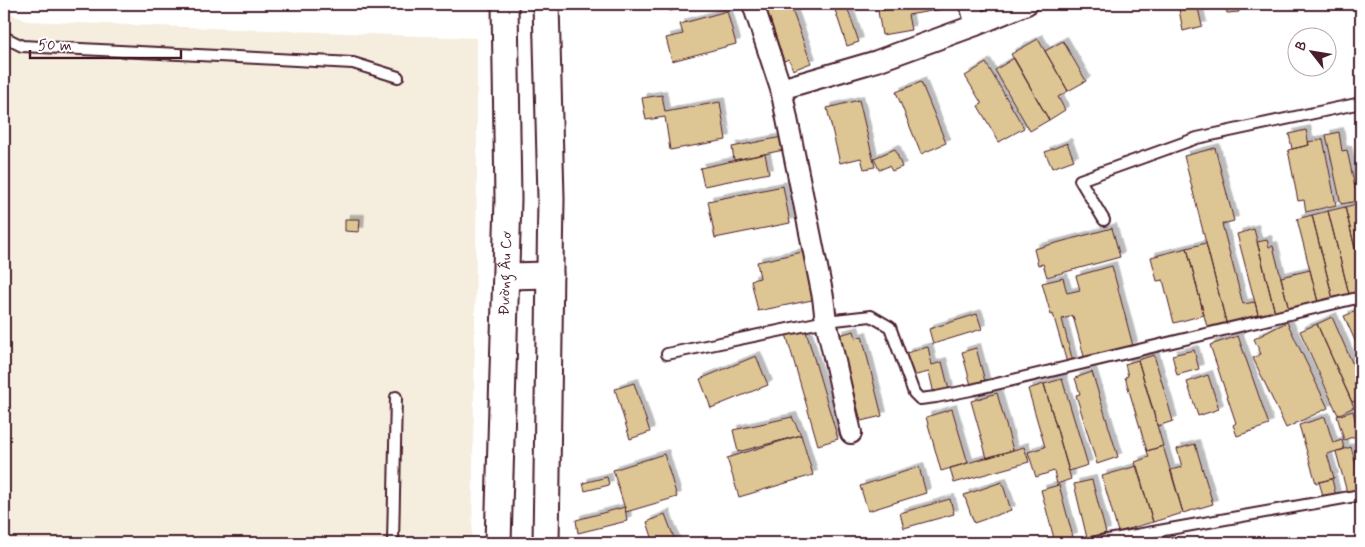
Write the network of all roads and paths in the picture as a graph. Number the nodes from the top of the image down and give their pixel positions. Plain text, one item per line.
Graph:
1 (505, 4) edge
2 (546, 4) edge
3 (753, 4) edge
4 (970, 4) edge
5 (1027, 4) edge
6 (976, 25) junction
7 (4, 37) edge
8 (398, 77) dead end
9 (781, 89) junction
10 (1361, 103) edge
11 (1104, 220) dead end
12 (550, 275) junction
13 (506, 276) junction
14 (1361, 297) edge
15 (826, 321) junction
16 (667, 354) dead end
17 (396, 397) dead end
18 (851, 432) dead end
19 (1361, 495) edge
20 (393, 543) edge
21 (498, 543) edge
22 (546, 543) edge
23 (1091, 543) edge

1 - 13 street, Đường Âu Cơ
2 - 12 street
3 - 9 street
4 - 6 street
5 - 6 street
6 - 9 street
7 - 8 lane
9 - 15 street
10 - 11 lane
12 - 13 street
12 - 22 street
13 - 21 street, Đường Âu Cơ
14 - 15 lane
15 - 16 lane
15 - 18 street
17 - 20 lane
19 - 23 lane

